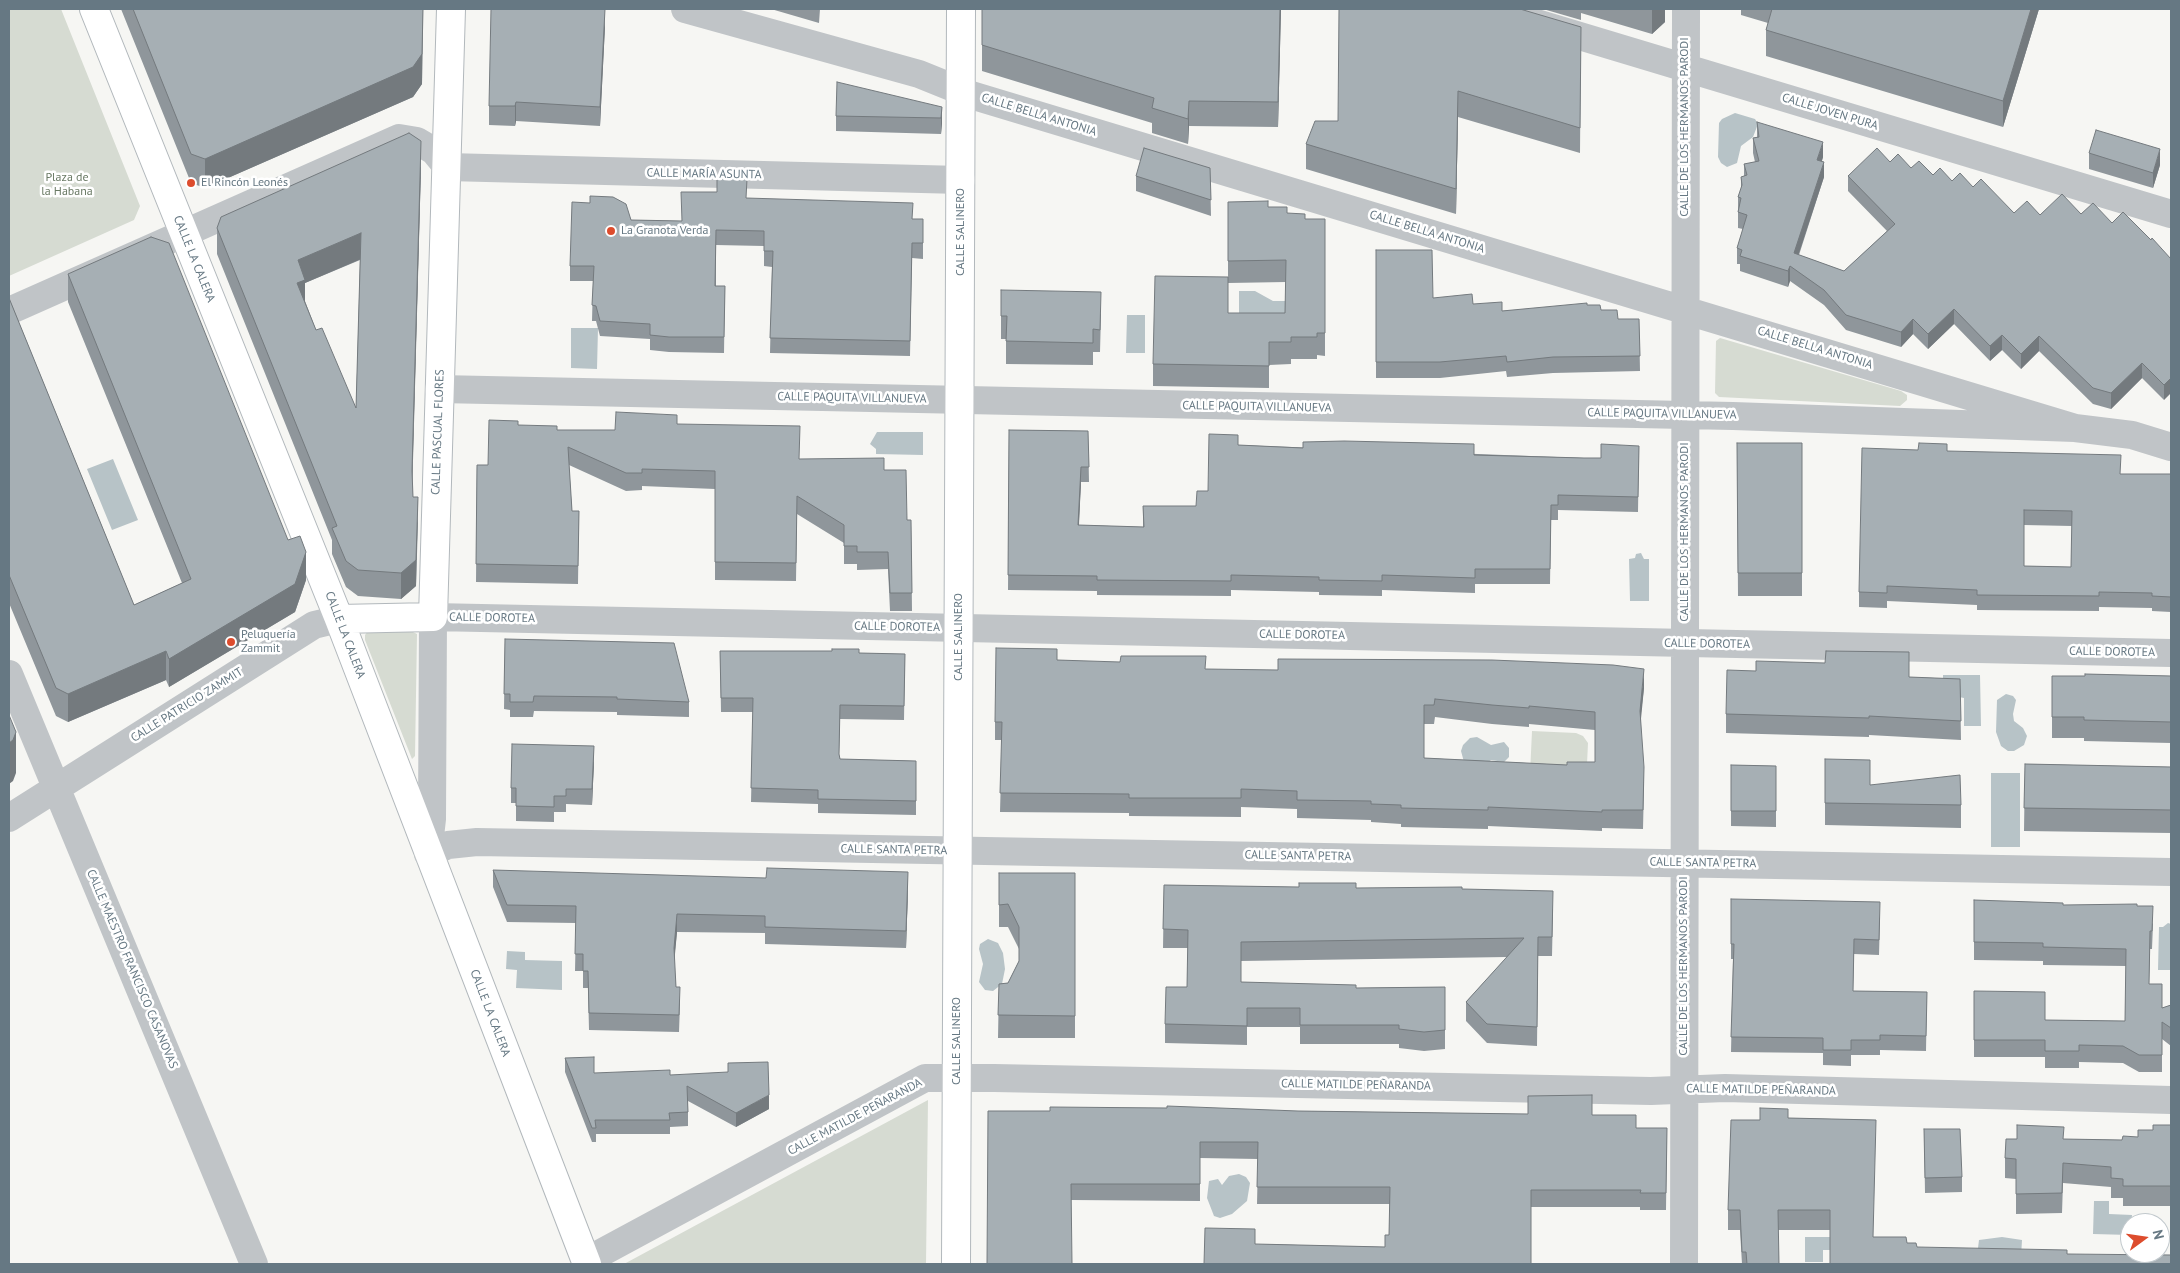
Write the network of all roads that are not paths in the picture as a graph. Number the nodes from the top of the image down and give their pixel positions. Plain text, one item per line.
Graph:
1 (94, 9) edge
2 (452, 9) edge
3 (685, 9) edge
4 (961, 9) edge
5 (1490, 9) edge
6 (1686, 9) edge
7 (1685, 68) junction
8 (961, 92) junction
9 (447, 168) junction
10 (961, 180) junction
11 (2171, 214) edge
12 (184, 233) junction
13 (1685, 308) junction
14 (9, 310) edge
15 (439, 389) junction
16 (960, 401) junction
17 (1685, 415) junction
18 (2075, 428) junction
19 (2171, 447) edge
20 (433, 617) junction
21 (339, 619) junction
22 (959, 628) junction
23 (1685, 643) junction
24 (2171, 653) edge
25 (9, 674) edge
26 (56, 788) junction
27 (9, 818) edge
28 (958, 851) junction
29 (428, 854) junction
30 (1684, 862) junction
31 (2171, 872) edge
32 (957, 1078) junction
33 (1684, 1089) junction
34 (2171, 1100) edge
35 (586, 1263) edge
36 (254, 1264) edge
37 (956, 1264) edge
38 (1684, 1264) edge

1 - 12 main road, CALLE LA CALERA
2 - 9 main road, CALLE PASCUAL FLORES
3 - 8 street, CALLE BELLA ANTONIA
4 - 8 main road, CALLE SALINERO
5 - 7 street, CALLE JOVEN PURA
6 - 7 street, CALLE DE LOS HERMANOS PARODI
7 - 11 street, CALLE JOVEN PURA
7 - 13 street, CALLE DE LOS HERMANOS PARODI
8 - 10 main road, CALLE SALINERO
8 - 13 street, CALLE BELLA ANTONIA
9 - 10 street, CALLE MARÍA ASUNTA
9 - 12 street
9 - 15 main road, CALLE PASCUAL FLORES
10 - 16 main road, CALLE SALINERO
12 - 14 street
12 - 21 main road, CALLE LA CALERA
13 - 17 street, CALLE DE LOS HERMANOS PARODI
13 - 18 street, CALLE BELLA ANTONIA
15 - 16 street, CALLE PAQUITA VILLANUEVA
15 - 20 main road, CALLE PASCUAL FLORES
16 - 17 street, CALLE PAQUITA VILLANUEVA
16 - 22 main road, CALLE SALINERO
17 - 18 street, CALLE PAQUITA VILLANUEVA
17 - 23 street, CALLE DE LOS HERMANOS PARODI
18 - 19 street, CALLE BELLA ANTONIA
20 - 21 main road, CALLE PATRICIO ZAMMIT
20 - 22 street, CALLE DOROTEA
20 - 29 street, CALLE PASCUAL FLORES
21 - 26 street, CALLE PATRICIO ZAMMIT
21 - 29 main road, CALLE LA CALERA
22 - 23 street, CALLE DOROTEA
22 - 28 main road, CALLE SALINERO
23 - 24 street, CALLE DOROTEA
23 - 30 street, CALLE DE LOS HERMANOS PARODI
25 - 26 street, CALLE MAESTRO FRANCISCO CASANOVAS
26 - 27 street, CALLE PATRICIO ZAMMIT
26 - 36 street, CALLE MAESTRO FRANCISCO CASANOVAS
28 - 29 street, CALLE SANTA PETRA
28 - 30 street, CALLE SANTA PETRA
28 - 32 main road, CALLE SALINERO
29 - 35 main road, CALLE LA CALERA
30 - 31 street, CALLE SANTA PETRA
30 - 33 street, CALLE DE LOS HERMANOS PARODI
32 - 33 street, CALLE MATILDE PEÑARANDA
32 - 35 street, CALLE MATILDE PEÑARANDA
32 - 37 main road, CALLE SALINERO
33 - 34 street, CALLE MATILDE PEÑARANDA
33 - 38 street, CALLE DE LOS HERMANOS PARODI

